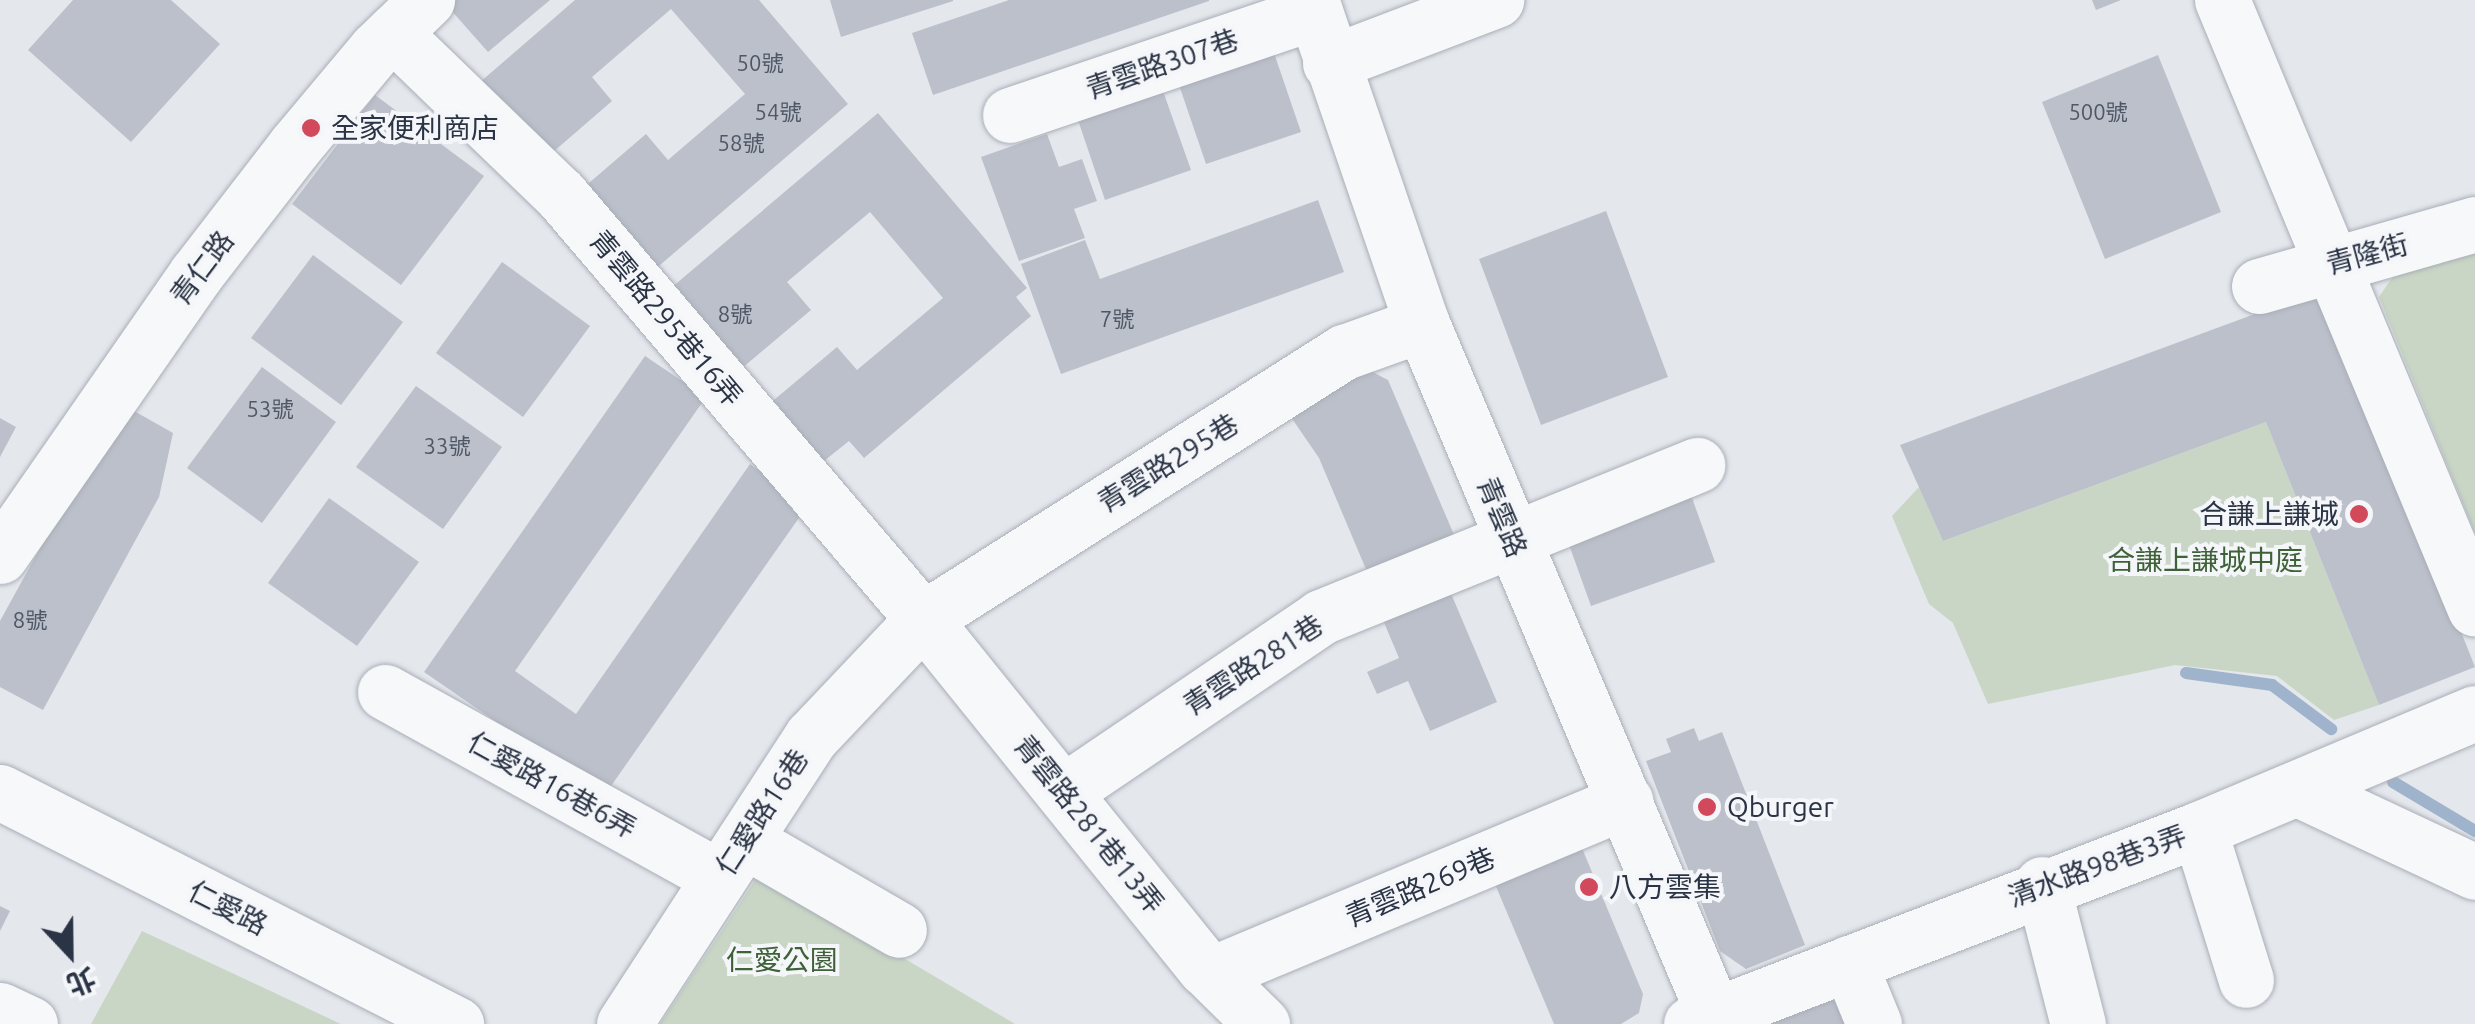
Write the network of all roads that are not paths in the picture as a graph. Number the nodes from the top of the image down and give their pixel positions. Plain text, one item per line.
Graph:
1 (1496, 0) edge
2 (2222, 0) edge
3 (410, 16) edge
4 (1319, 25) edge
5 (1010, 115) dead end
6 (2475, 224) edge
7 (2331, 262) junction
8 (2259, 286) dead end
9 (1422, 324) junction
10 (1698, 464) dead end
11 (1511, 538) junction
12 (0, 556) edge
13 (2475, 609) edge
14 (923, 619) junction
15 (385, 692) dead end
16 (2475, 713) edge
17 (2298, 789) junction
18 (0, 792) edge
19 (1063, 792) junction
20 (1626, 801) junction
21 (2198, 828) junction
22 (731, 858) junction
23 (2475, 872) edge
24 (2042, 884) junction
25 (899, 930) dead end
26 (1849, 963) junction
27 (1214, 973) junction
28 (2246, 980) dead end
29 (0, 1010) edge
30 (1707, 1021) edge
31 (30, 1024) edge
32 (456, 1024) edge
33 (624, 1024) edge
34 (1262, 1024) edge
35 (1874, 1024) edge
36 (2078, 1024) edge

1 - 4 street, 青雲路307巷
2 - 7 street
3 - 12 street, 青仁路
3 - 14 street, 青雲路295巷16弄
4 - 5 street, 青雲路307巷
4 - 9 street, 青雲路
6 - 7 street, 青隆街
7 - 8 street, 青隆街
7 - 13 street
9 - 11 street, 青雲路
9 - 14 street, 青雲路295巷
10 - 11 street, 青雲路281巷
11 - 19 street, 青雲路281巷
11 - 20 street, 青雲路
14 - 19 street, 青雲路281巷13弄
14 - 22 street, 仁愛路16巷
15 - 22 street, 仁愛路16巷6弄
16 - 17 street, 清水路98巷3弄
17 - 21 street, 清水路98巷3弄
17 - 23 street
18 - 32 street, 仁愛路
19 - 27 street, 青雲路281巷13弄
20 - 27 street, 青雲路269巷
20 - 30 street, 青雲路
21 - 24 street, 清水路98巷3弄
21 - 28 street
22 - 25 street, 仁愛路16巷6弄
22 - 33 street, 仁愛路16巷
24 - 26 street, 清水路98巷3弄
24 - 36 street
26 - 30 street, 清水路98巷3弄
26 - 35 street
27 - 34 street, 青雲路281巷13弄
29 - 31 street

